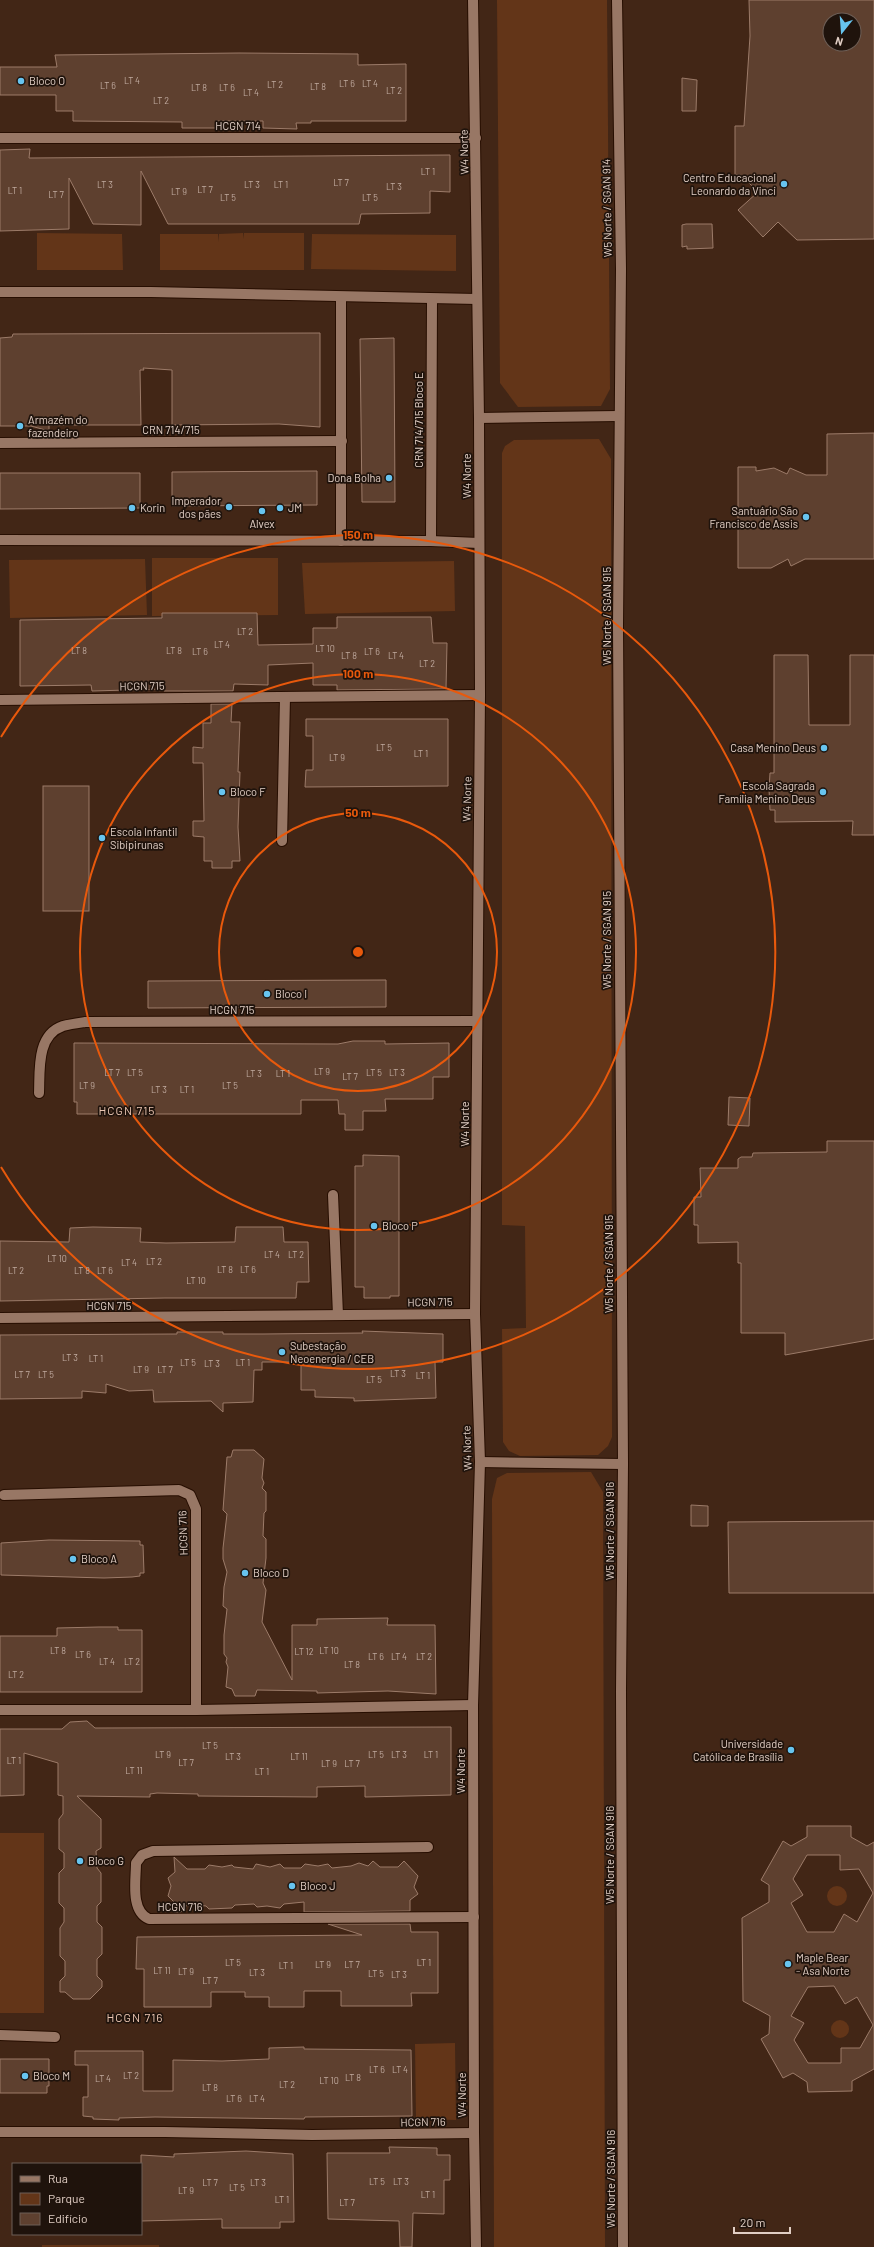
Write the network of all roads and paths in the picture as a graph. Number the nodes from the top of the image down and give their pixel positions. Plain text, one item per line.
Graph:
1 (472, 0) edge
2 (617, 0) edge
3 (0, 138) edge
4 (476, 138) junction
5 (0, 292) edge
6 (341, 297) junction
7 (432, 299) junction
8 (477, 299) junction
9 (618, 416) junction
10 (479, 418) junction
11 (342, 441) junction
12 (0, 443) edge
13 (0, 540) edge
14 (341, 541) junction
15 (431, 541) junction
16 (479, 543) junction
17 (480, 694) junction
18 (285, 697) junction
19 (0, 700) edge
20 (282, 841) dead end
21 (477, 1021) junction
22 (39, 1093) dead end
23 (333, 1195) dead end
24 (475, 1314) junction
25 (338, 1315) junction
26 (0, 1318) edge
27 (480, 1462) junction
28 (623, 1464) junction
29 (4, 1495) dead end
30 (473, 1705) junction
31 (0, 1710) edge
32 (196, 1710) junction
33 (428, 1847) dead end
34 (474, 1917) junction
35 (0, 2035) edge
36 (55, 2037) dead end
37 (0, 2132) edge
38 (474, 2133) junction
39 (476, 2247) edge
40 (623, 2247) edge

1 - 4 street, W4 Norte
2 - 9 street, W5 Norte / SGAN 914
3 - 4 street, HCGN 714
4 - 8 street, W4 Norte
5 - 6 street
6 - 7 street
6 - 11 street
7 - 8 street
7 - 15 street, CRN 714/715 Bloco E
8 - 10 street, W4 Norte
9 - 10 street
9 - 28 street, W5 Norte / SGAN 915
10 - 16 street, W4 Norte
11 - 12 street, CRN 714/715
11 - 14 street
13 - 14 street
14 - 15 street
15 - 16 street
16 - 17 street, W4 Norte
17 - 18 street, HCGN 715
17 - 21 street, W4 Norte
18 - 19 street, HCGN 715
18 - 20 street
21 - 22 street, HCGN 715
21 - 24 street, W4 Norte
23 - 25 street
24 - 25 street, HCGN 715
24 - 27 street, W4 Norte
25 - 26 street, HCGN 715
27 - 28 street
27 - 30 street, W4 Norte
28 - 40 street, W5 Norte / SGAN 916
29 - 32 street, HCGN 716
30 - 32 street
30 - 34 street, W4 Norte
31 - 32 street
33 - 34 street, HCGN 716
34 - 38 street, W4 Norte
35 - 36 street
37 - 38 street, HCGN 716
38 - 39 street, W4 Norte

